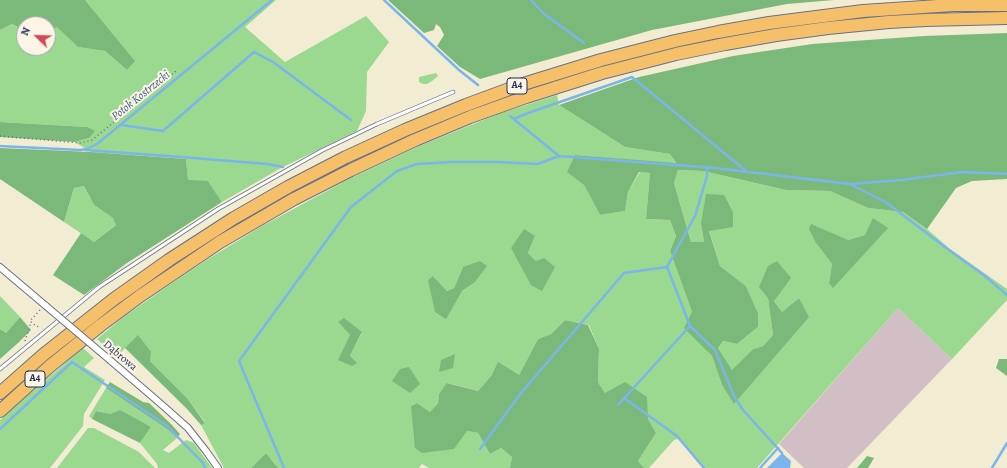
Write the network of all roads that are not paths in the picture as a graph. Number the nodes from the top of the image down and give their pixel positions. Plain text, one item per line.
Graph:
1 (1007, 5) edge
2 (1007, 18) edge
3 (453, 92) dead end
4 (0, 267) edge
5 (0, 369) edge
6 (0, 393) edge
7 (0, 410) edge
8 (218, 468) edge

1 - 6 highway, A4
2 - 7 highway, A4
3 - 5 lane
4 - 8 street, Dąbrowa, bridge

